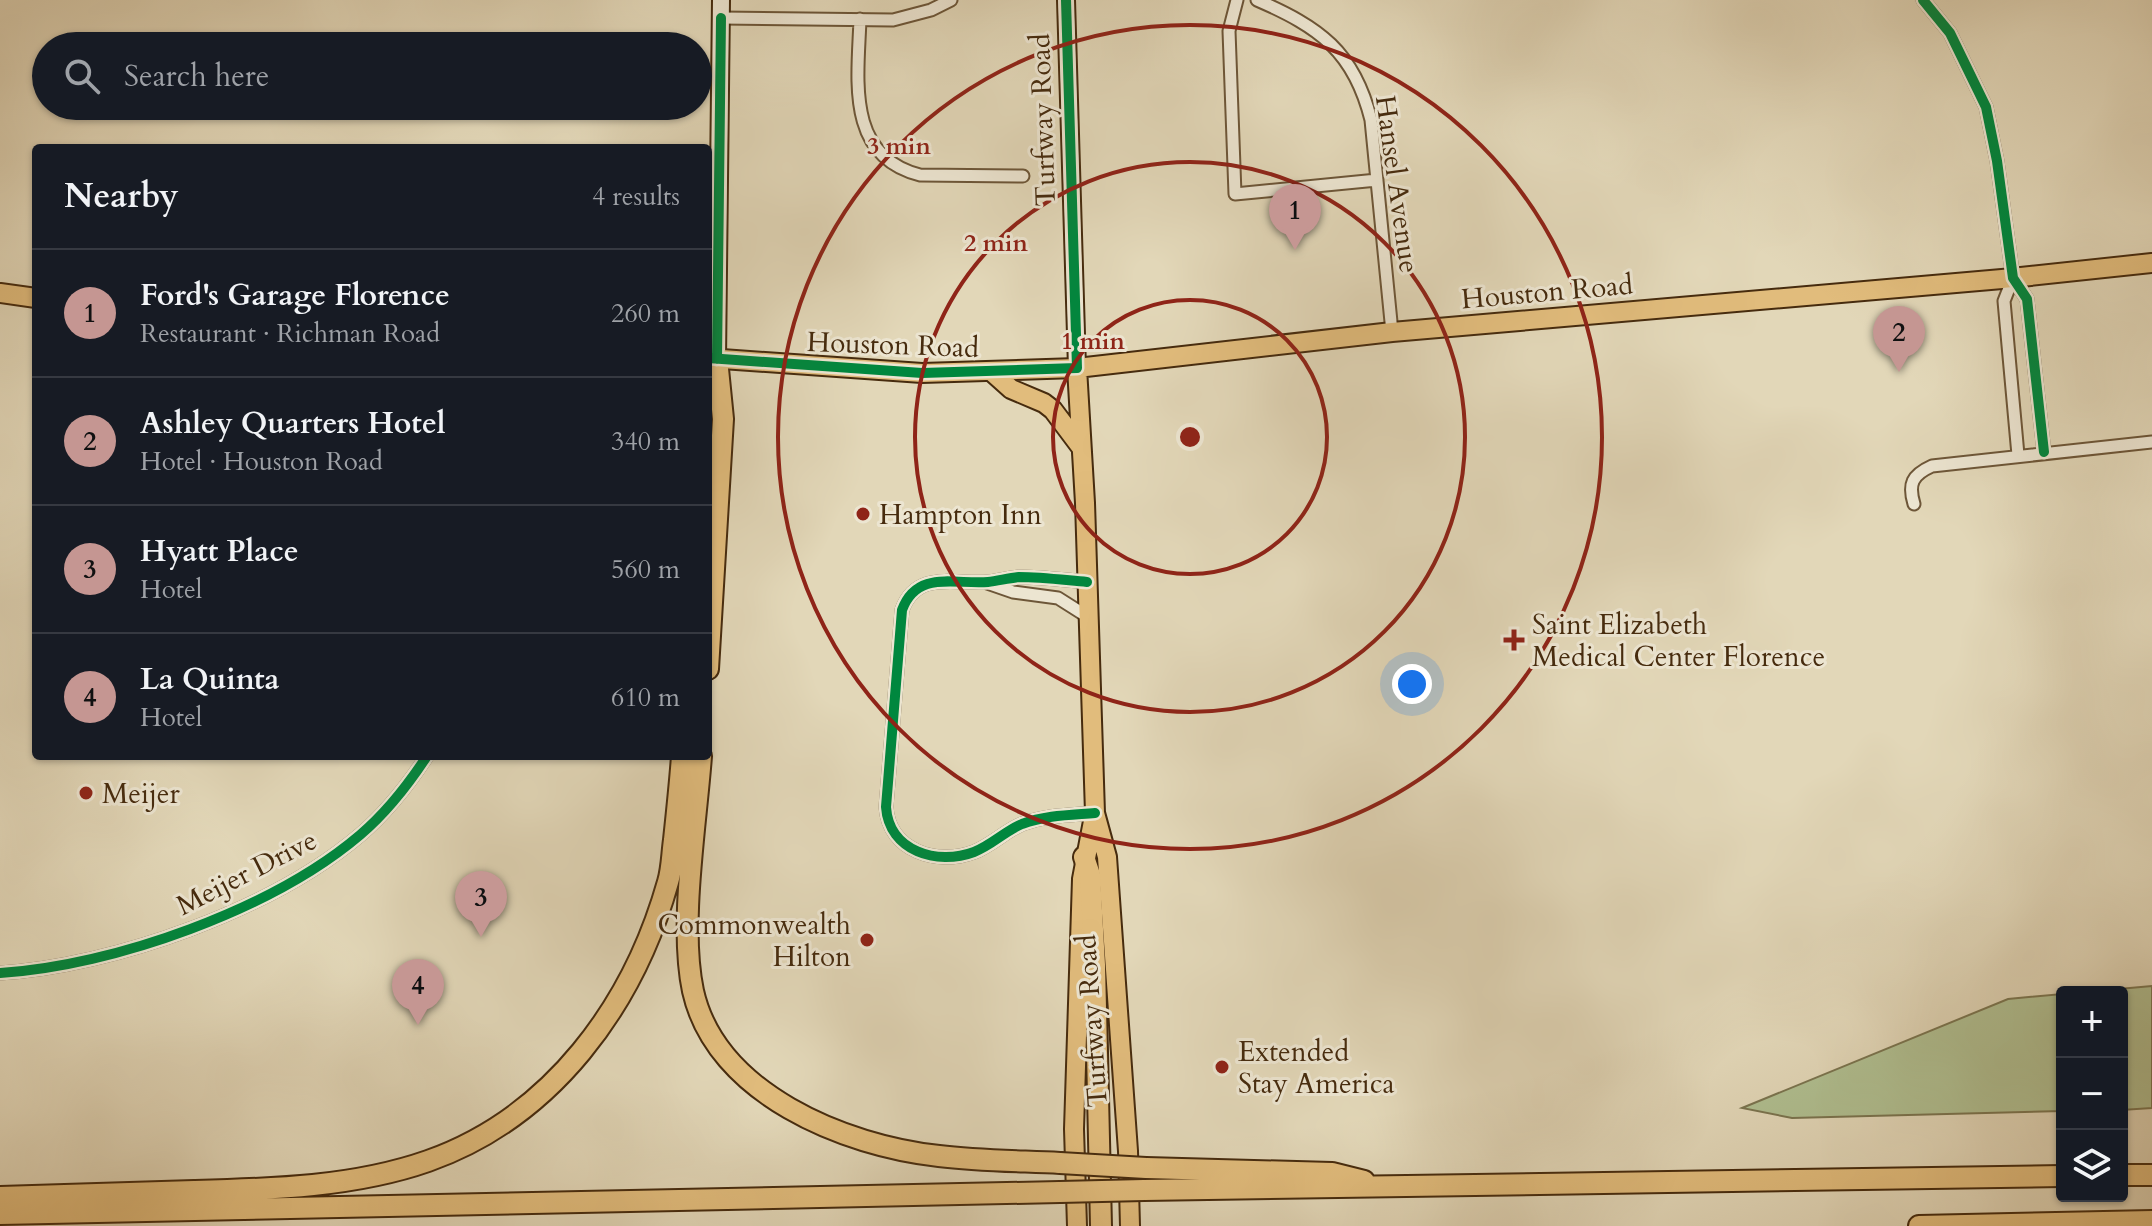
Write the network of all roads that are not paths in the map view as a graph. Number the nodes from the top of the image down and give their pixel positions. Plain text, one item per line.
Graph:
1 (721, 0) edge
2 (951, 0) edge
3 (1066, 0) edge
4 (1237, 0) edge
5 (1257, 0) edge
6 (1923, 0) edge
7 (721, 18) junction
8 (860, 19) junction
9 (1023, 176) dead end
10 (1377, 180) junction
11 (2152, 263) edge
12 (2013, 278) junction
13 (0, 293) edge
14 (32, 297) edge
15 (1392, 332) junction
16 (713, 359) edge
17 (1077, 368) junction
18 (992, 372) junction
19 (2152, 442) edge
20 (1082, 448) junction
21 (2044, 452) junction
22 (2018, 455) junction
23 (1914, 504) dead end
24 (1087, 582) junction
25 (987, 583) junction
26 (712, 602) edge
27 (1088, 617) junction
28 (424, 760) edge
29 (682, 760) edge
30 (701, 760) edge
31 (1095, 813) junction
32 (1084, 857) junction
33 (0, 973) edge
34 (2128, 1175) edge
35 (2152, 1175) edge
36 (2056, 1176) edge
37 (1391, 1188) junction
38 (0, 1197) edge
39 (0, 1214) edge
40 (2152, 1221) edge
41 (1077, 1226) edge
42 (1101, 1226) edge
43 (1130, 1226) edge
44 (1919, 1226) edge

1 - 7 main road
2 - 8 street
3 - 17 main road, Turfway Road
4 - 10 street
5 - 10 street, Hansel Avenue
6 - 12 street
7 - 8 street
7 - 16 main road
8 - 9 street
10 - 15 street, Hansel Avenue
11 - 12 main road, Houston Road
12 - 15 main road, Houston Road
12 - 21 street
12 - 22 street
13 - 14 main road
15 - 17 main road, Houston Road
16 - 18 main road, Houston Road
16 - 26 highway
17 - 18 main road, Houston Road
17 - 20 main road, Turfway Road
18 - 20 main road
19 - 21 street
20 - 24 main road, Turfway Road
21 - 22 street
22 - 23 street
24 - 25 street
24 - 27 main road, Turfway Road
25 - 27 street
25 - 31 street
27 - 31 main road, Turfway Road
28 - 33 street, Meijer Drive
29 - 38 highway
30 - 37 highway, bridge
31 - 32 main road, Turfway Road
31 - 43 main road, Turfway Road
32 - 41 main road, Turfway Road
32 - 42 highway
34 - 35 highway
36 - 37 highway
37 - 39 highway, bridge
40 - 44 highway

